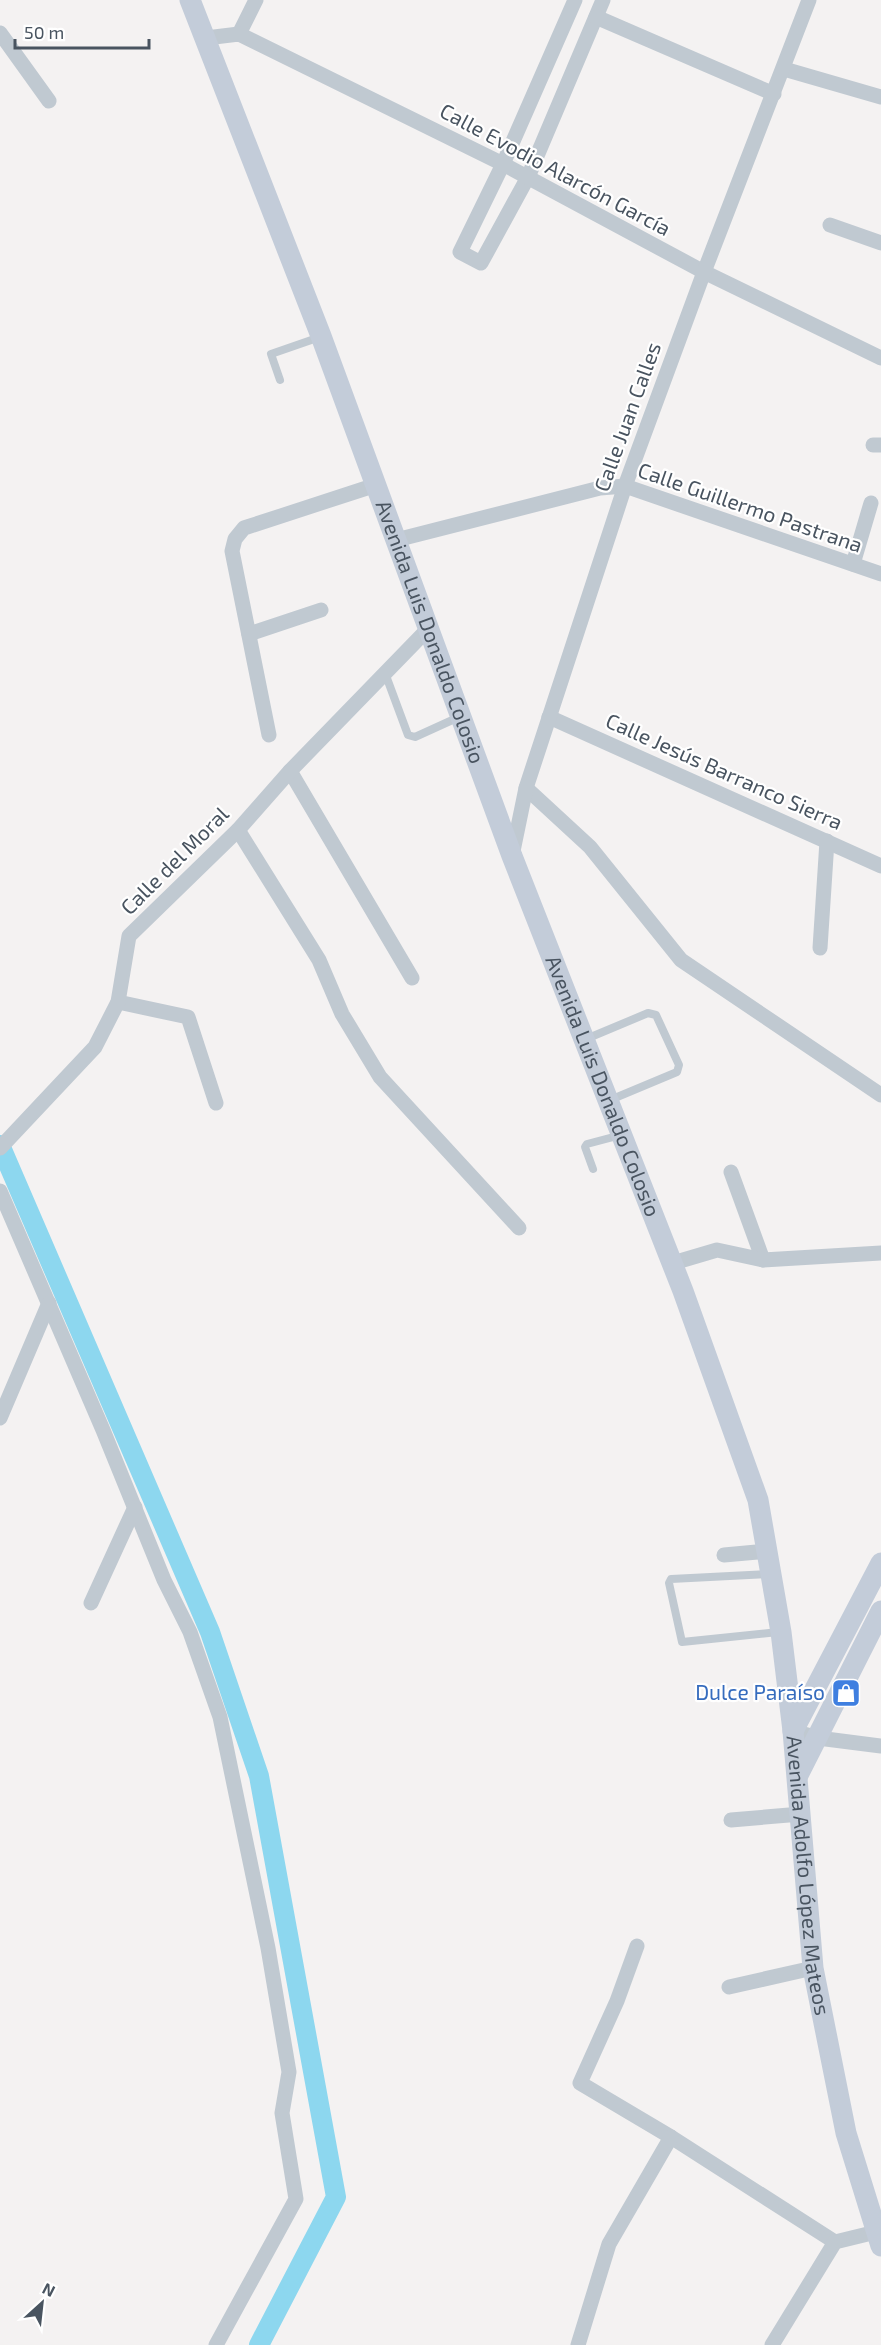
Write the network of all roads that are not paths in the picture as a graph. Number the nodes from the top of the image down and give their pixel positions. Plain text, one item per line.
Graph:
1 (190, 0) edge
2 (256, 0) edge
3 (575, 0) edge
4 (603, 0) edge
5 (809, 0) edge
6 (596, 17) junction
7 (0, 33) edge
8 (238, 34) junction
9 (206, 39) junction
10 (784, 69) junction
11 (774, 94) junction
12 (881, 97) edge
13 (49, 101) dead end
14 (503, 164) junction
15 (528, 177) junction
16 (831, 225) dead end
17 (881, 243) edge
18 (704, 272) junction
19 (321, 336) junction
20 (881, 358) edge
21 (280, 380) dead end
22 (376, 485) junction
23 (625, 486) junction
24 (871, 503) dead end
25 (396, 540) junction
26 (853, 564) junction
27 (881, 574) edge
28 (321, 610) dead end
29 (428, 630) junction
30 (249, 634) junction
31 (385, 673) junction
32 (459, 716) junction
33 (549, 717) junction
34 (269, 735) dead end
35 (286, 776) junction
36 (526, 788) junction
37 (243, 825) junction
38 (827, 841) junction
39 (512, 856) junction
40 (881, 866) edge
41 (820, 948) dead end
42 (412, 978) dead end
43 (118, 1002) junction
44 (583, 1040) junction
45 (881, 1095) edge
46 (609, 1100) junction
47 (216, 1103) dead end
48 (622, 1135) junction
49 (2, 1146) edge
50 (593, 1168) dead end
51 (731, 1172) dead end
52 (0, 1191) edge
53 (519, 1228) dead end
54 (881, 1253) edge
55 (764, 1260) junction
56 (672, 1263) junction
57 (48, 1303) junction
58 (0, 1418) edge
59 (135, 1507) junction
60 (768, 1551) junction
61 (724, 1555) dead end
62 (881, 1563) edge
63 (771, 1574) junction
64 (91, 1603) dead end
65 (881, 1611) edge
66 (781, 1632) junction
67 (794, 1731) junction
68 (818, 1738) junction
69 (881, 1746) edge
70 (798, 1774) junction
71 (801, 1814) junction
72 (731, 1820) dead end
73 (637, 1946) dead end
74 (813, 1968) junction
75 (729, 1987) dead end
76 (671, 2137) junction
77 (877, 2226) edge
78 (835, 2242) junction
79 (216, 2345) edge
80 (578, 2345) edge
81 (772, 2345) edge

1 - 9 main road, Avenida Luis Donaldo Colosio
2 - 8 street
3 - 14 street
4 - 6 street
5 - 10 street, Calle Juan Calles
6 - 11 street
6 - 15 street
7 - 13 street
8 - 9 street
8 - 14 street, Calle Evodio Alarcón García
9 - 19 main road, Avenida Luis Donaldo Colosio
10 - 11 street, Calle Juan Calles
10 - 12 street
11 - 18 street, Calle Juan Calles
14 - 15 street, Calle Evodio Alarcón García
14 - 15 street
15 - 18 street, Calle Evodio Alarcón García
16 - 17 street
18 - 20 street, Calle Evodio Alarcón García
18 - 23 street, Calle Juan Calles
19 - 21 lane
19 - 22 main road, Avenida Luis Donaldo Colosio
22 - 25 main road, Avenida Luis Donaldo Colosio
22 - 30 street
23 - 25 street, Calle Guillermo Pastrana
23 - 26 street, Calle Guillermo Pastrana
23 - 33 street, Calle Juan Calles
24 - 26 street
25 - 29 main road, Avenida Luis Donaldo Colosio
26 - 27 street, Calle Guillermo Pastrana
28 - 30 street
29 - 31 street, Calle del Moral
29 - 32 main road, Avenida Luis Donaldo Colosio
30 - 34 street
31 - 32 lane
31 - 35 street, Calle del Moral
32 - 39 main road, Avenida Luis Donaldo Colosio
33 - 36 street, Calle Juan Calles
33 - 38 street, Calle Jesús Barranco Sierra
35 - 37 street, Calle del Moral
35 - 42 street
36 - 39 street, Calle Juan Calles
36 - 45 street
37 - 43 street, Calle del Moral
37 - 53 street
38 - 40 street, Calle Jesús Barranco Sierra
38 - 41 street
39 - 44 main road, Avenida Luis Donaldo Colosio
43 - 47 street
43 - 49 street, Calle del Moral
44 - 46 main road, Avenida Luis Donaldo Colosio
44 - 46 lane
46 - 48 main road, Avenida Luis Donaldo Colosio
48 - 50 lane
48 - 56 main road, Avenida Luis Donaldo Colosio
51 - 55 street
52 - 57 street
54 - 55 street
55 - 56 street
56 - 60 main road, Avenida Adolfo López Mateos
57 - 58 street
57 - 59 street
59 - 64 street
59 - 79 street
60 - 61 street
60 - 63 main road, Avenida Adolfo López Mateos
62 - 67 main road
63 - 66 main road, Avenida Adolfo López Mateos
63 - 66 lane
65 - 68 main road
66 - 67 main road, Avenida Adolfo López Mateos
67 - 68 street
67 - 70 main road, Avenida Adolfo López Mateos
68 - 69 street
68 - 70 main road
70 - 71 main road, Avenida Adolfo López Mateos
71 - 72 street
71 - 74 main road, Avenida Adolfo López Mateos
73 - 76 street
74 - 75 street
74 - 77 main road, Avenida Adolfo López Mateos
76 - 78 street
76 - 80 street
77 - 78 street
78 - 81 street

